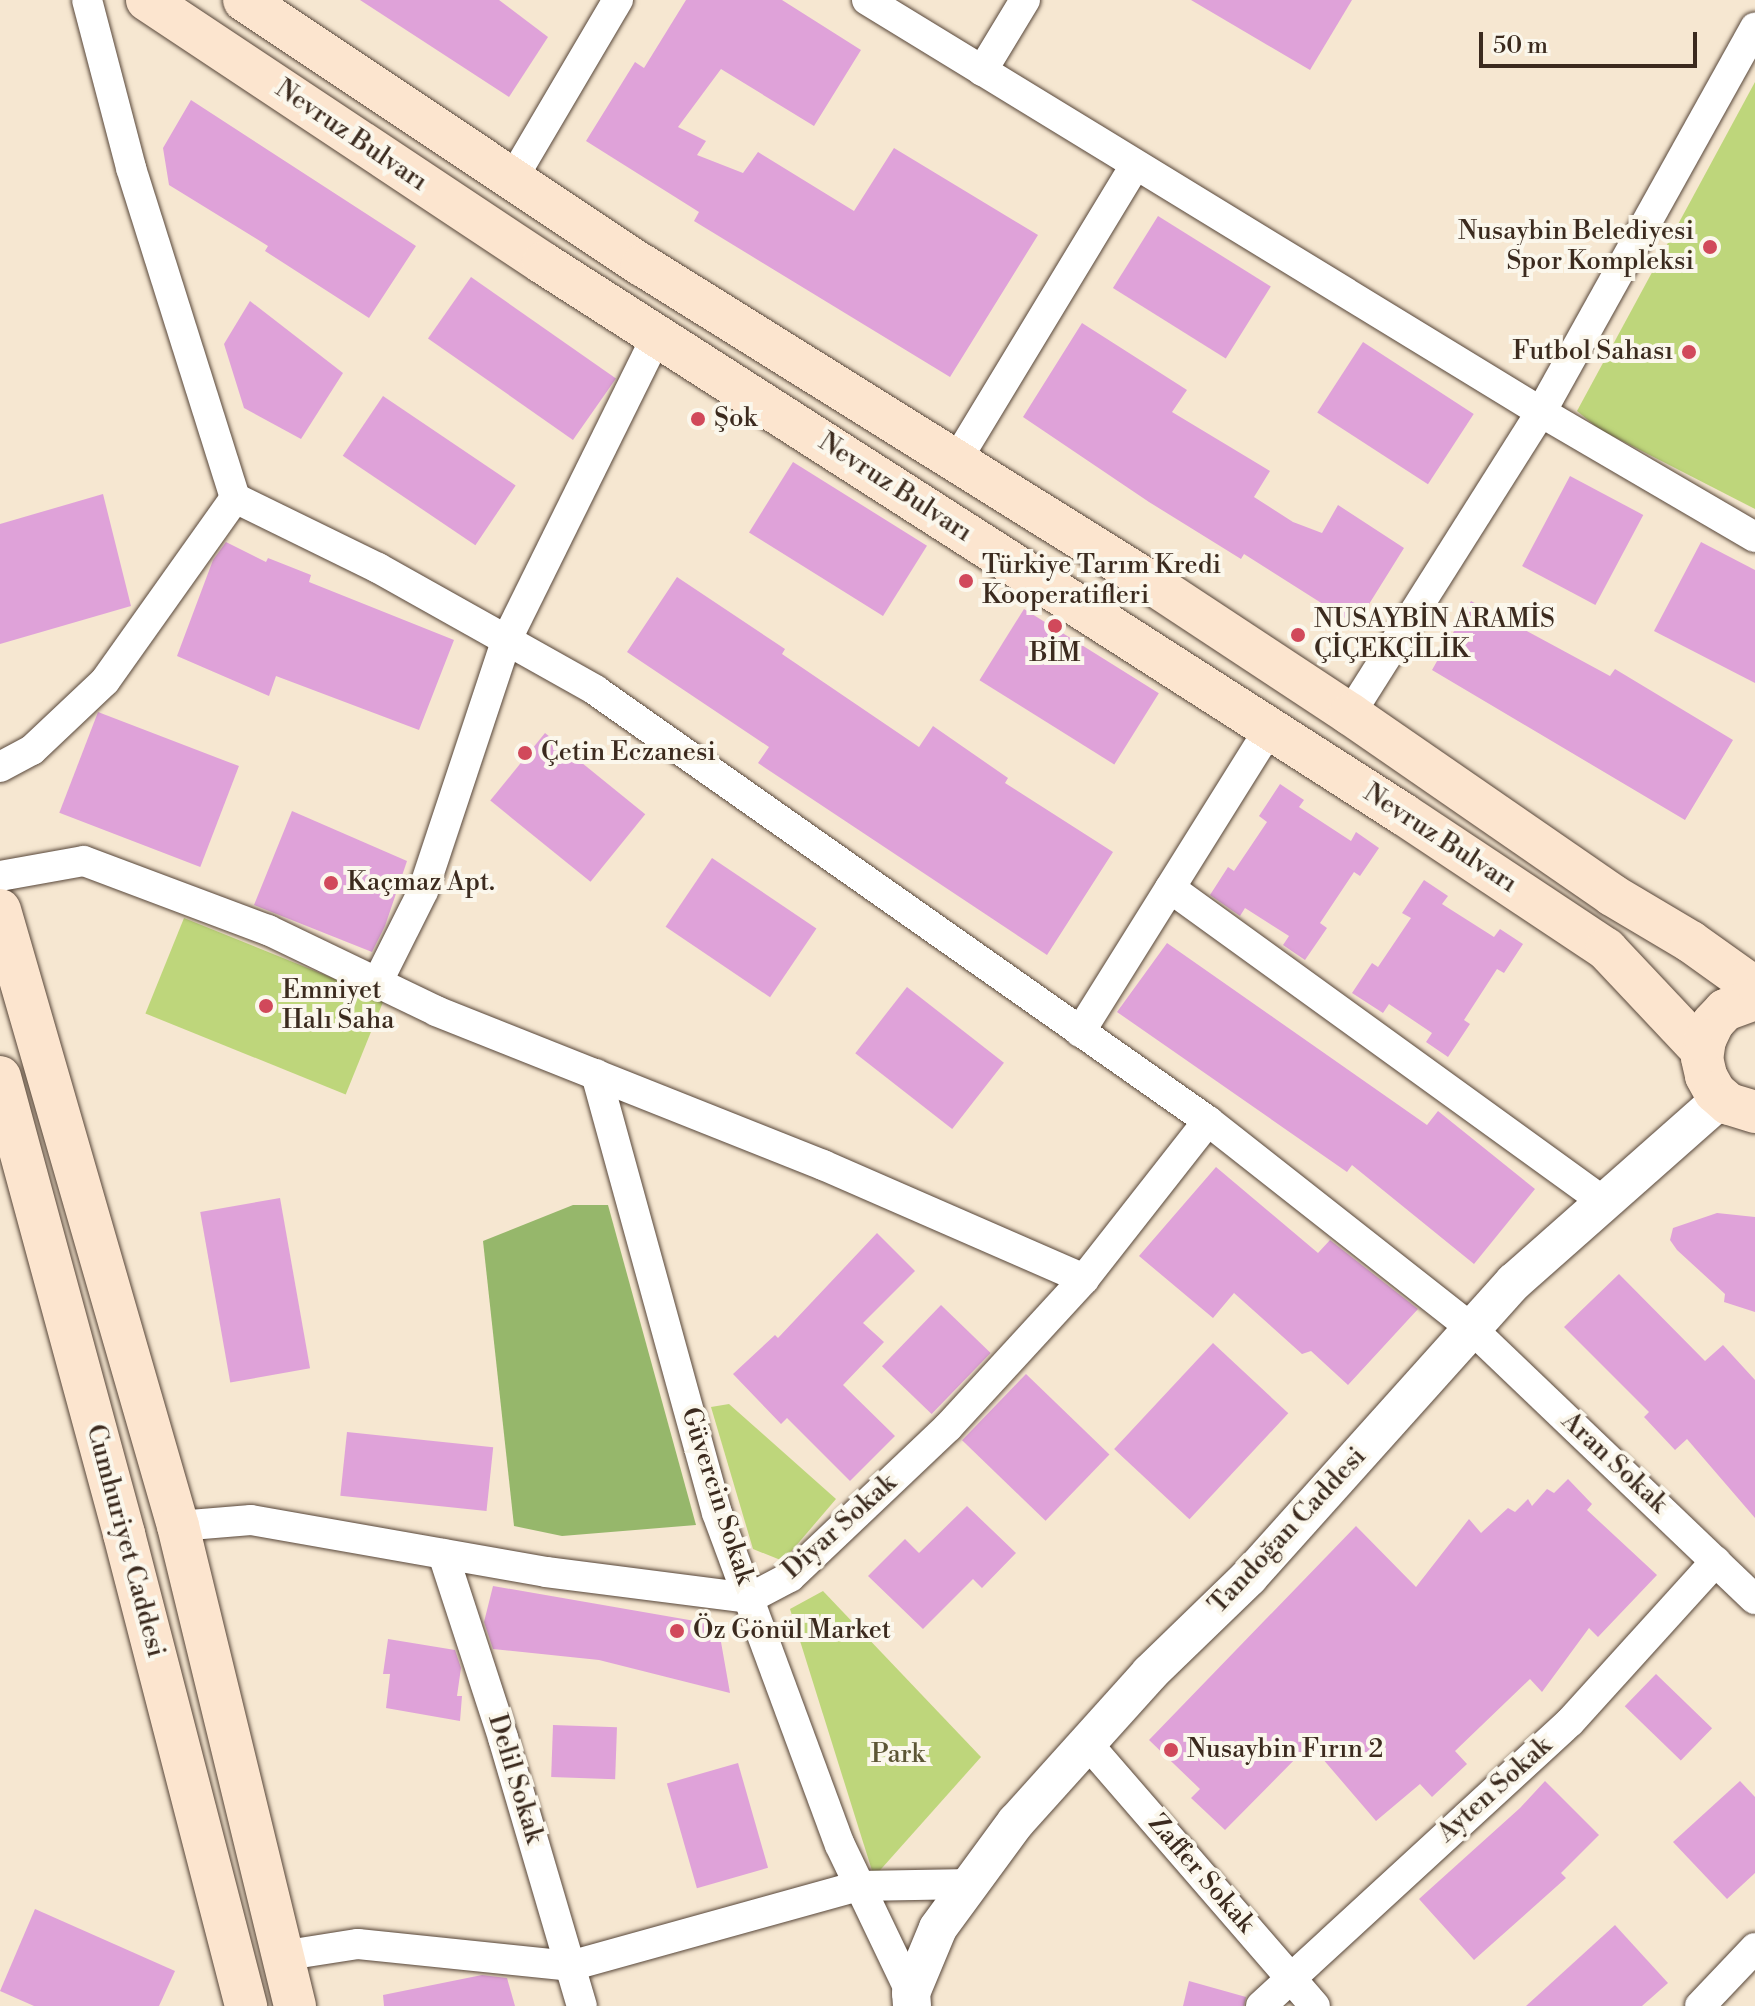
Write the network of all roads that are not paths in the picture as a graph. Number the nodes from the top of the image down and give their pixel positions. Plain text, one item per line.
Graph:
1 (87, 0) edge
2 (147, 0) edge
3 (244, 0) edge
4 (618, 0) edge
5 (867, 0) edge
6 (1025, 0) edge
7 (1755, 27) edge
8 (982, 71) junction
9 (1135, 166) junction
10 (513, 178) junction
11 (657, 336) junction
12 (1541, 412) junction
13 (956, 461) junction
14 (235, 498) junction
15 (1755, 537) edge
16 (507, 639) junction
17 (1350, 714) junction
18 (1270, 728) junction
19 (0, 767) edge
20 (0, 876) edge
21 (1170, 888) junction
22 (0, 910) edge
23 (377, 983) junction
24 (1755, 992) edge
25 (1755, 999) edge
26 (1080, 1032) junction
27 (1703, 1052) junction
28 (596, 1074) junction
29 (0, 1077) edge
30 (1744, 1111) edge
31 (1208, 1121) junction
32 (1604, 1202) junction
33 (1084, 1279) junction
34 (1472, 1329) junction
35 (178, 1526) junction
36 (443, 1554) junction
37 (1716, 1561) junction
38 (750, 1598) junction
39 (1755, 1599) edge
40 (1087, 1743) junction
41 (971, 1884) junction
42 (859, 1886) junction
43 (1755, 1948) edge
44 (281, 1956) junction
45 (570, 1966) junction
46 (1291, 1977) junction
47 (912, 1999) edge
48 (1708, 2003) edge
49 (246, 2006) edge
50 (295, 2006) edge
51 (582, 2006) edge
52 (1261, 2006) edge
53 (1315, 2006) edge

1 - 14 street
2 - 11 main road, Nevruz Bulvarı
3 - 10 main road, Nevruz Bulvarı
4 - 10 street
5 - 8 street
6 - 8 street
7 - 12 street
8 - 9 street
9 - 12 street
9 - 13 street
10 - 13 main road, Nevruz Bulvarı
11 - 16 street
11 - 18 main road, Nevruz Bulvarı
12 - 15 street
12 - 17 street
13 - 17 main road, Nevruz Bulvarı
14 - 16 street, Aran Sokak
14 - 19 street
16 - 23 street
16 - 26 street, Aran Sokak
17 - 24 main road, Nevruz Bulvarı
18 - 21 street
18 - 27 main road, Nevruz Bulvarı
20 - 23 street
21 - 26 street
21 - 32 street
22 - 35 main road
23 - 28 street
25 - 27 main road
26 - 31 street, Aran Sokak
27 - 30 main road
28 - 33 street
28 - 38 street, Güvercin Sokak
29 - 49 main road, Cumhuriyet Caddesi
30 - 32 street, Tandoğan Caddesi
31 - 33 street, Diyar Sokak
31 - 34 street, Aran Sokak
32 - 34 street, Tandoğan Caddesi
33 - 38 street, Diyar Sokak
34 - 37 street, Aran Sokak
34 - 40 street, Tandoğan Caddesi
35 - 36 street
35 - 44 main road
36 - 38 street
36 - 45 street, Delil Sokak
37 - 39 street, Aran Sokak
37 - 46 street, Ayten Sokak
38 - 42 street, Güvercin Sokak
40 - 41 street, Tandoğan Caddesi
40 - 46 street, Zaffer Sokak
41 - 42 street
41 - 47 street, Tandoğan Caddesi
42 - 45 street
42 - 47 street, Güvercin Sokak
43 - 48 street
44 - 45 street
44 - 50 main road
45 - 51 street, Delil Sokak
46 - 52 street, Ayten Sokak
46 - 53 street, Zaffer Sokak

